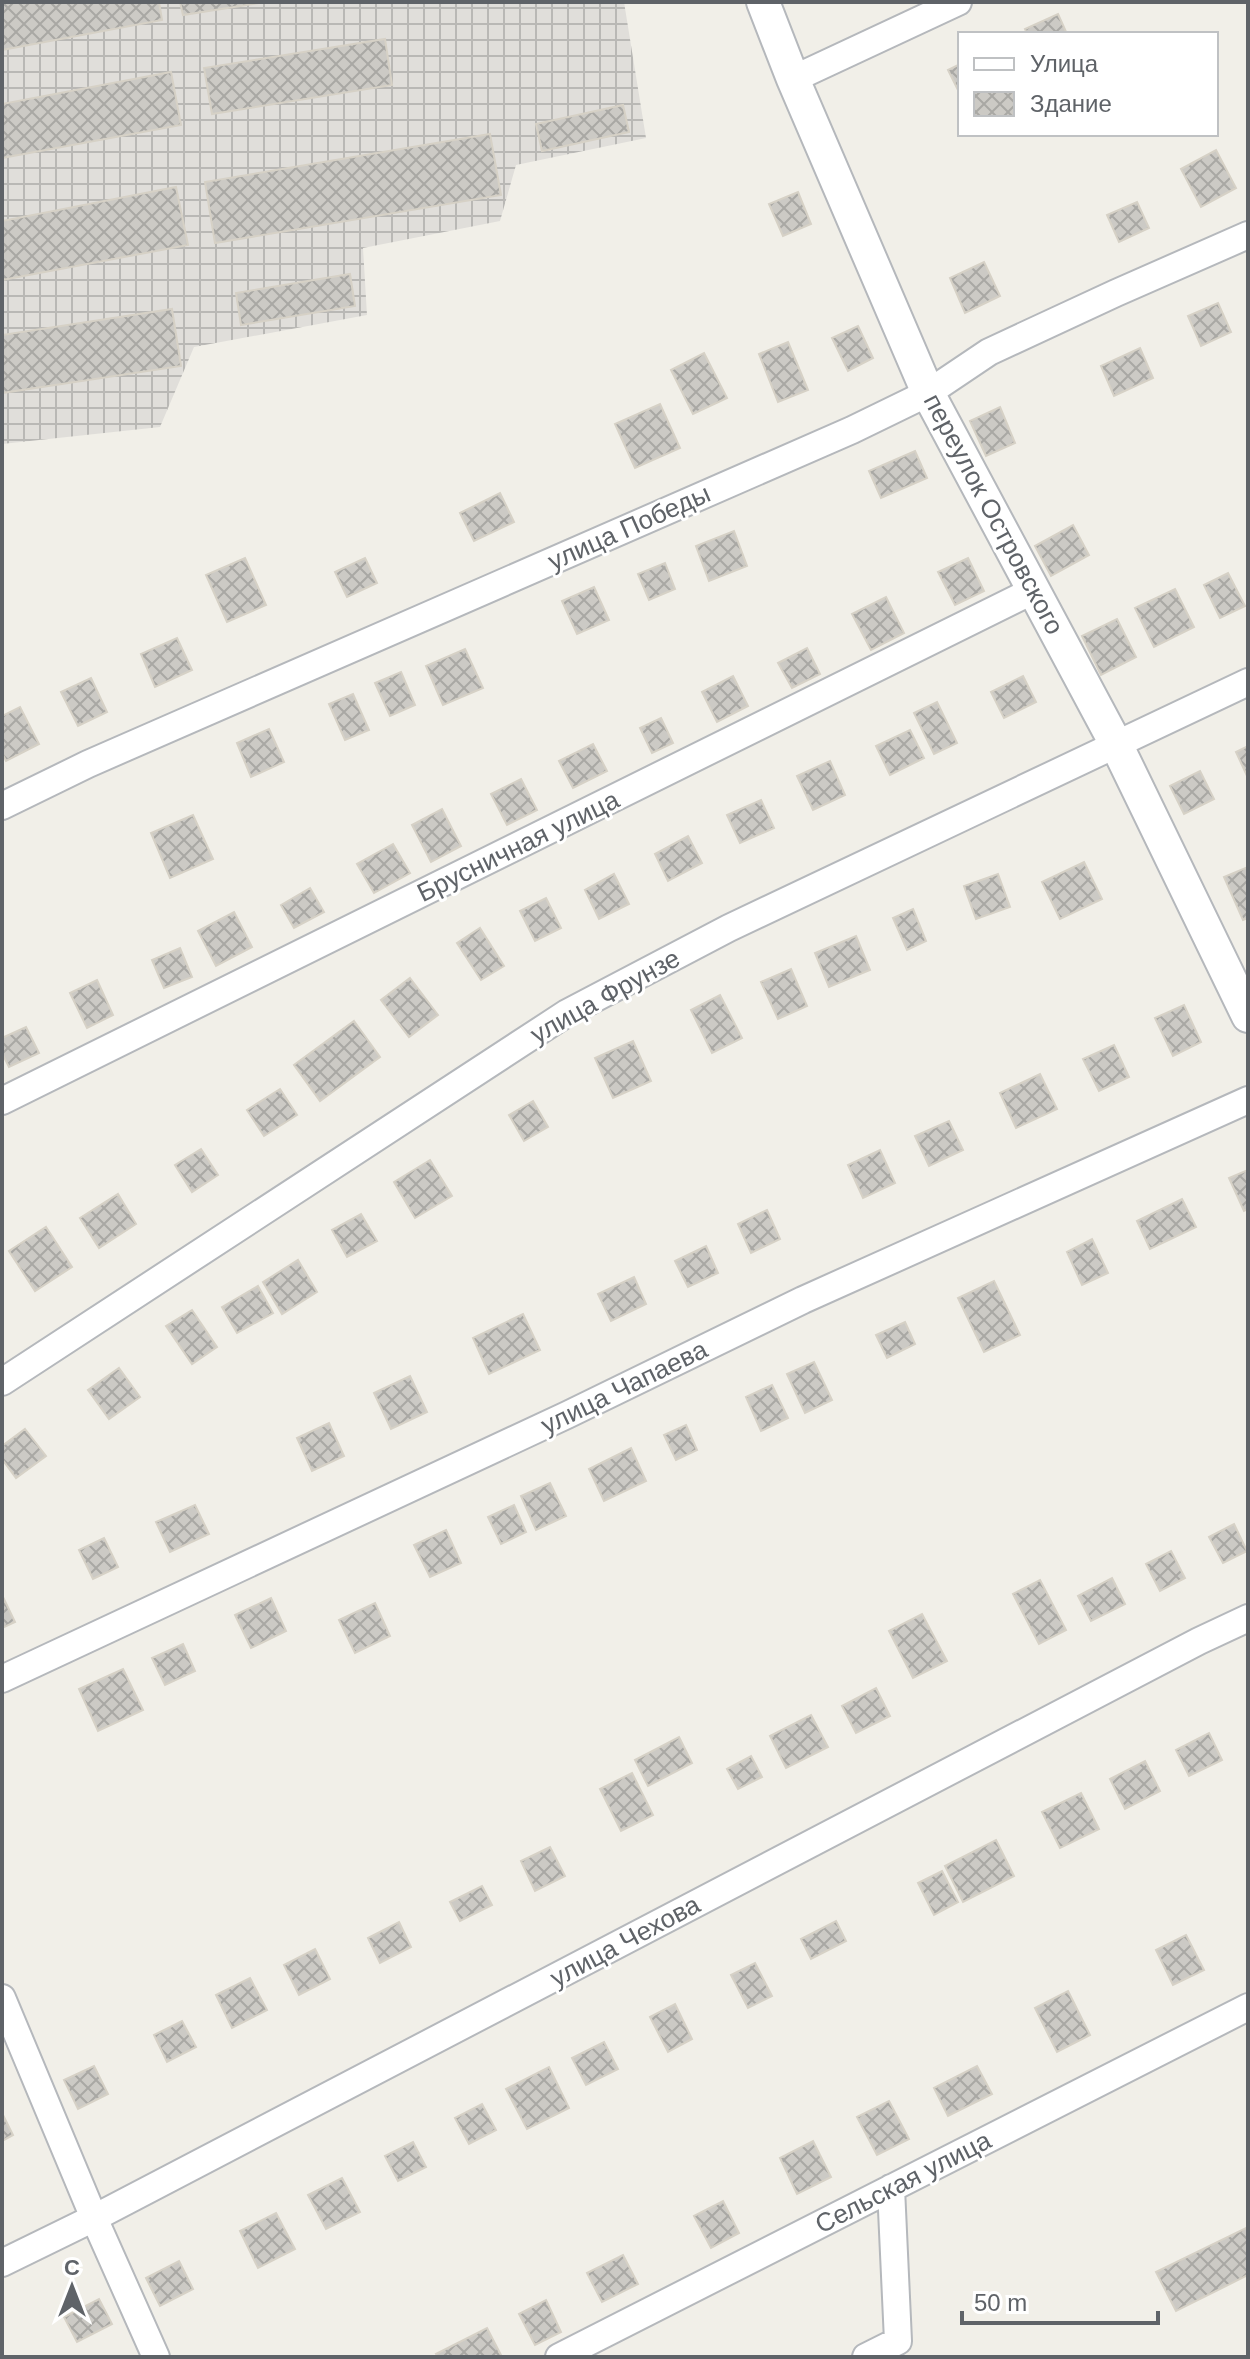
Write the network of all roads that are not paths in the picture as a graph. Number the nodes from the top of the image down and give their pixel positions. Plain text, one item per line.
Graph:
1 (763, 2) edge
2 (958, 2) edge
3 (793, 79) junction
4 (1248, 235) edge
5 (928, 393) junction
6 (1034, 590) junction
7 (1248, 682) edge
8 (1117, 746) junction
9 (2, 806) edge
10 (1248, 1016) edge
11 (1248, 1100) edge
12 (2, 1101) edge
13 (2, 1382) edge
14 (1248, 1618) edge
15 (2, 1679) edge
16 (2, 1998) edge
17 (1248, 2007) edge
18 (891, 2188) junction
19 (94, 2218) junction
20 (2, 2263) edge
21 (156, 2357) edge
22 (559, 2357) edge
23 (866, 2357) edge

1 - 3 street, переулок Островского
2 - 3 street
3 - 5 street, переулок Островского
4 - 5 street, улица Победы
5 - 6 street, переулок Островского
5 - 9 street, улица Победы
6 - 8 street, переулок Островского
6 - 12 street, Брусничная улица
7 - 8 street, улица Фрунзе
8 - 10 street, переулок Островского
8 - 13 street, улица Фрунзе
11 - 15 street, улица Чапаева
14 - 19 street, улица Чехова
16 - 19 street
17 - 18 street, Сельская улица
18 - 22 street, Сельская улица
18 - 23 street
19 - 20 street, улица Чехова
19 - 21 street

